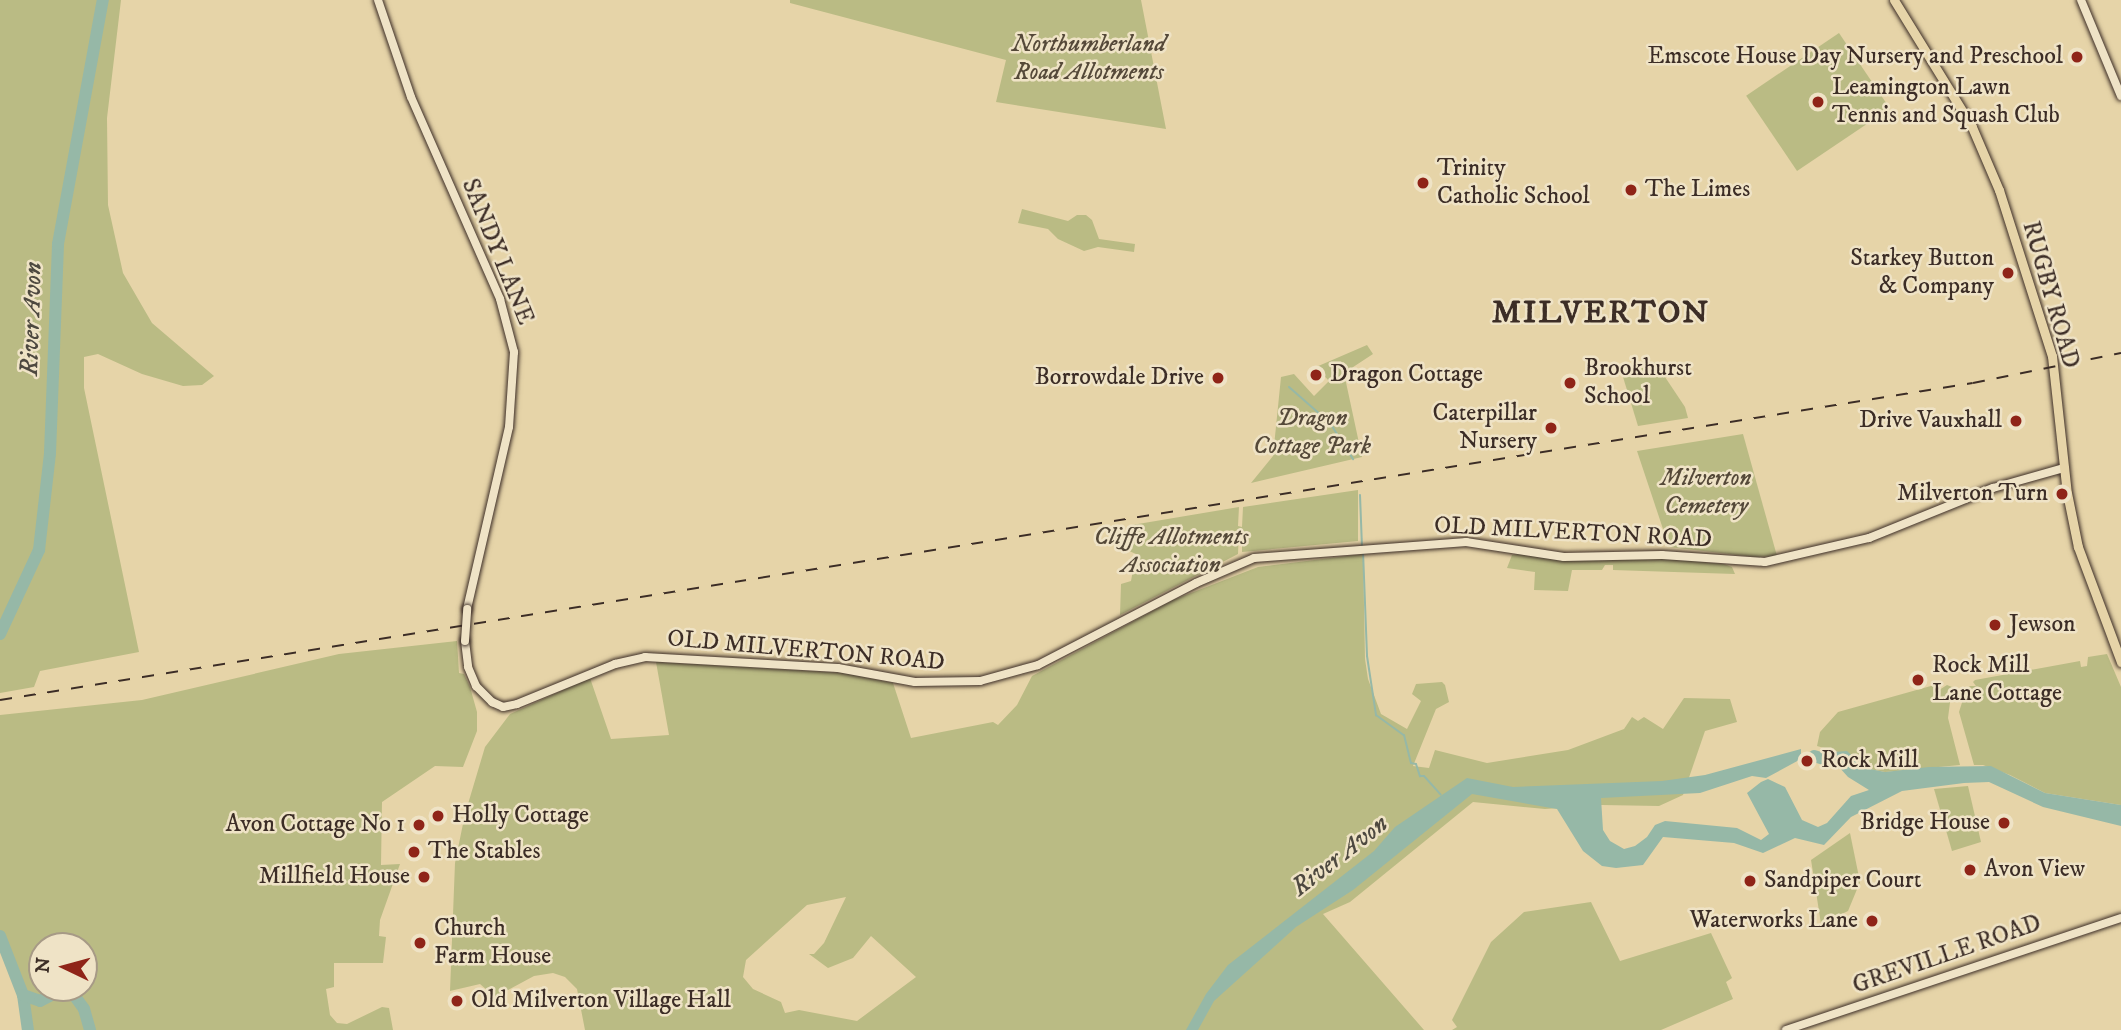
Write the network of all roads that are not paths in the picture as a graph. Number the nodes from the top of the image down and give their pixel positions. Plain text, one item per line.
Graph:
1 (378, 0) edge
2 (1894, 0) edge
3 (2081, 0) edge
4 (2121, 96) edge
5 (2064, 468) junction
6 (2121, 662) edge
7 (479, 691) joint
8 (2121, 918) edge
9 (1786, 1030) edge

1 - 7 street, SANDY LANE, bridge
2 - 5 main road, RUGBY ROAD
3 - 4 street
5 - 6 main road, RUGBY ROAD
5 - 7 street, OLD MILVERTON ROAD
8 - 9 street, GREVILLE ROAD

